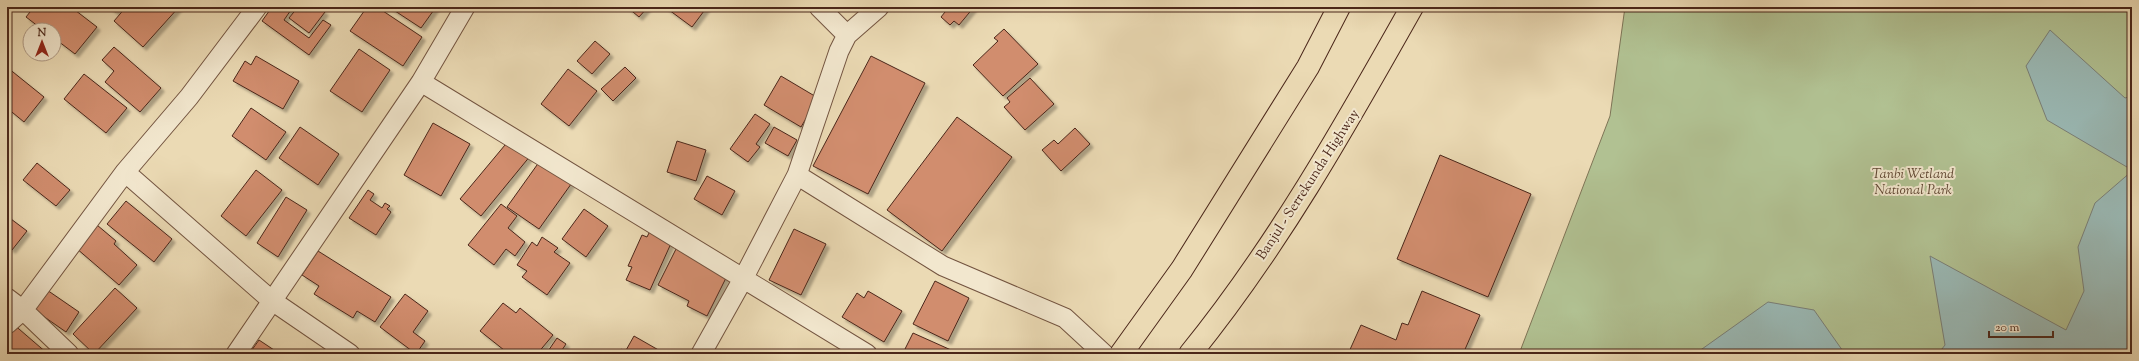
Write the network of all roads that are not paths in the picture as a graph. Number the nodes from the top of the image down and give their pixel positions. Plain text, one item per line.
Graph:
1 (257, 7) edge
2 (465, 7) edge
3 (819, 7) edge
4 (879, 7) edge
5 (1339, 7) edge
6 (1412, 7) edge
7 (847, 35) junction
8 (421, 82) junction
9 (125, 172) junction
10 (797, 175) junction
11 (743, 279) junction
12 (7, 298) edge
13 (271, 300) junction
14 (23, 310) junction
15 (7, 324) edge
16 (69, 354) edge
17 (236, 354) edge
18 (350, 354) edge
19 (701, 354) edge
20 (867, 354) edge
21 (1104, 354) edge
22 (1121, 354) edge
23 (1190, 354) edge

1 - 9 street
2 - 8 street
3 - 7 street
4 - 7 street
5 - 22 highway
6 - 23 highway, Banjul - Serrekunda Highway
7 - 10 street
8 - 11 street
8 - 13 street
9 - 13 street
9 - 14 street
10 - 11 street
10 - 21 street
11 - 19 street
11 - 20 street
12 - 14 street
13 - 17 street
13 - 18 street
14 - 15 street
14 - 16 street

